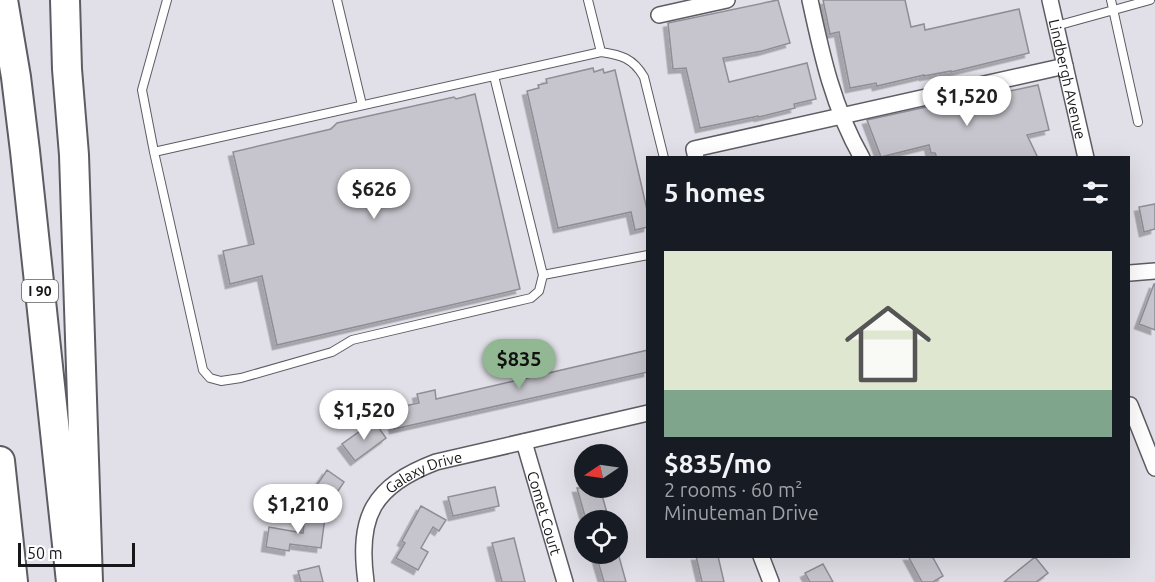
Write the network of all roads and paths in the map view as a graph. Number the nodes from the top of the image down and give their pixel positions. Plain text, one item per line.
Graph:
1 (3, 0) edge
2 (54, 0) edge
3 (65, 0) edge
4 (167, 0) edge
5 (337, 0) edge
6 (588, 0) edge
7 (727, 0) edge
8 (810, 0) edge
9 (1050, 0) edge
10 (1111, 0) edge
11 (1150, 0) edge
12 (1114, 11) junction
13 (659, 15) dead end
14 (1056, 26) junction
15 (601, 52) junction
16 (1065, 66) junction
17 (67, 69) junction
18 (494, 76) junction
19 (362, 105) junction
20 (840, 116) junction
21 (1138, 122) dead end
22 (154, 152) junction
23 (664, 156) edge
24 (696, 156) edge
25 (861, 156) edge
26 (1086, 156) edge
27 (646, 255) edge
28 (1155, 271) edge
29 (1130, 273) edge
30 (543, 275) junction
31 (1130, 405) edge
32 (646, 413) edge
33 (524, 442) junction
34 (0, 461) edge
35 (1155, 468) edge
36 (762, 558) edge
37 (13, 582) edge
38 (71, 582) edge
39 (88, 582) edge
40 (366, 582) edge
41 (565, 582) edge
42 (771, 582) edge

1 - 38 highway, I 90
2 - 17 highway
3 - 17 highway
4 - 22 lane
5 - 19 lane
6 - 15 lane
7 - 13 street
8 - 20 street
9 - 14 street, Lindbergh Avenue
10 - 12 lane
11 - 12 lane
12 - 14 lane
12 - 21 lane
14 - 16 street, Lindbergh Avenue
15 - 18 lane
15 - 23 lane
16 - 20 street
16 - 26 street, Lindbergh Avenue
17 - 39 highway
18 - 19 lane
18 - 30 lane
19 - 22 lane
20 - 24 street
20 - 25 street
22 - 30 lane
27 - 30 lane
28 - 29 street
31 - 35 street
32 - 33 street, Galaxy Drive
33 - 40 street, Galaxy Drive
33 - 41 street, Comet Court
34 - 37 highway
36 - 42 street

